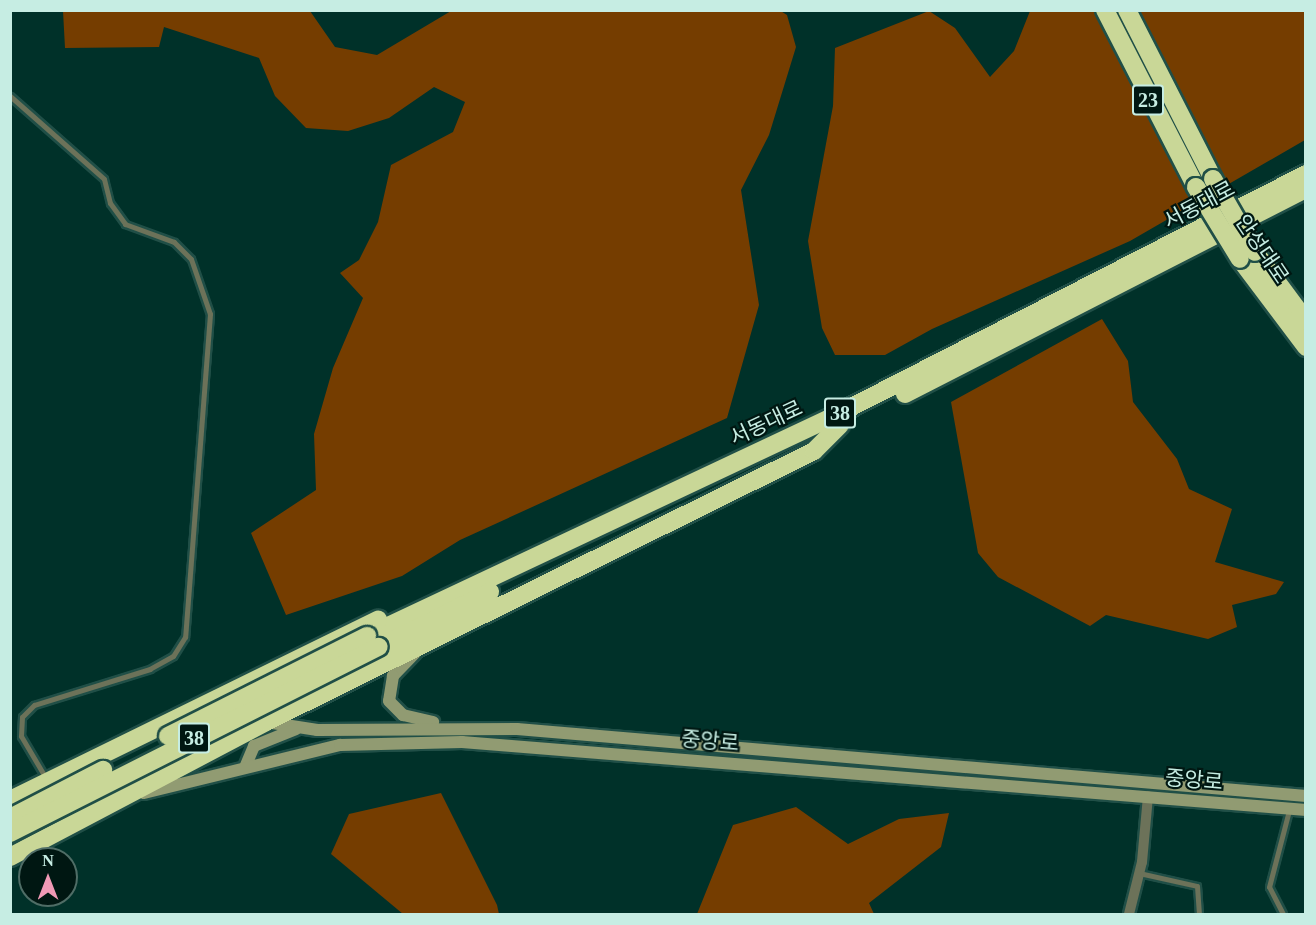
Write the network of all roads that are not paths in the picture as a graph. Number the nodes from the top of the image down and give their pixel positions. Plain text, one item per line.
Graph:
1 (1106, 10) edge
2 (1126, 10) edge
3 (10, 96) edge
4 (1305, 174) edge
5 (1305, 189) edge
6 (1247, 256) junction
7 (1305, 321) edge
8 (1305, 347) edge
9 (835, 422) junction
10 (373, 641) junction
11 (423, 644) junction
12 (310, 652) junction
13 (330, 690) junction
14 (203, 703) junction
15 (266, 722) junction
16 (496, 728) junction
17 (298, 729) junction
18 (246, 765) junction
19 (48, 781) junction
20 (1148, 796) junction
21 (1305, 796) edge
22 (10, 800) edge
23 (117, 801) junction
24 (1289, 808) junction
25 (1305, 810) edge
26 (10, 818) edge
27 (10, 833) edge
28 (10, 857) edge
29 (1139, 873) junction
30 (1129, 915) edge
31 (1199, 915) edge
32 (1282, 915) edge

1 - 6 highway, 안성대로 / 23, bridge
2 - 6 highway, 안성대로 / 23, bridge
3 - 19 lane
4 - 9 highway, 서동대로 / 38
5 - 9 highway, 서동대로 / 38
6 - 7 highway, 안성대로 / 23
6 - 8 highway, 안성대로 / 23
9 - 10 highway, 서동대로 / 38
9 - 11 highway
9 - 12 highway
10 - 26 highway, 38, bridge
10 - 27 highway, 38, bridge
11 - 13 highway
11 - 16 main road
12 - 13 highway
12 - 14 highway
13 - 15 highway
14 - 15 main road, 중앙로
14 - 19 highway
15 - 17 main road, 중앙로
15 - 23 highway
16 - 17 main road, 중앙로
16 - 21 main road, 중앙로
17 - 18 main road
18 - 20 main road, 중앙로
18 - 23 main road, 중앙로
19 - 22 highway
20 - 24 main road, 중앙로
20 - 29 street
23 - 28 highway
24 - 25 main road, 중앙로
24 - 32 lane
29 - 30 street
29 - 31 lane

